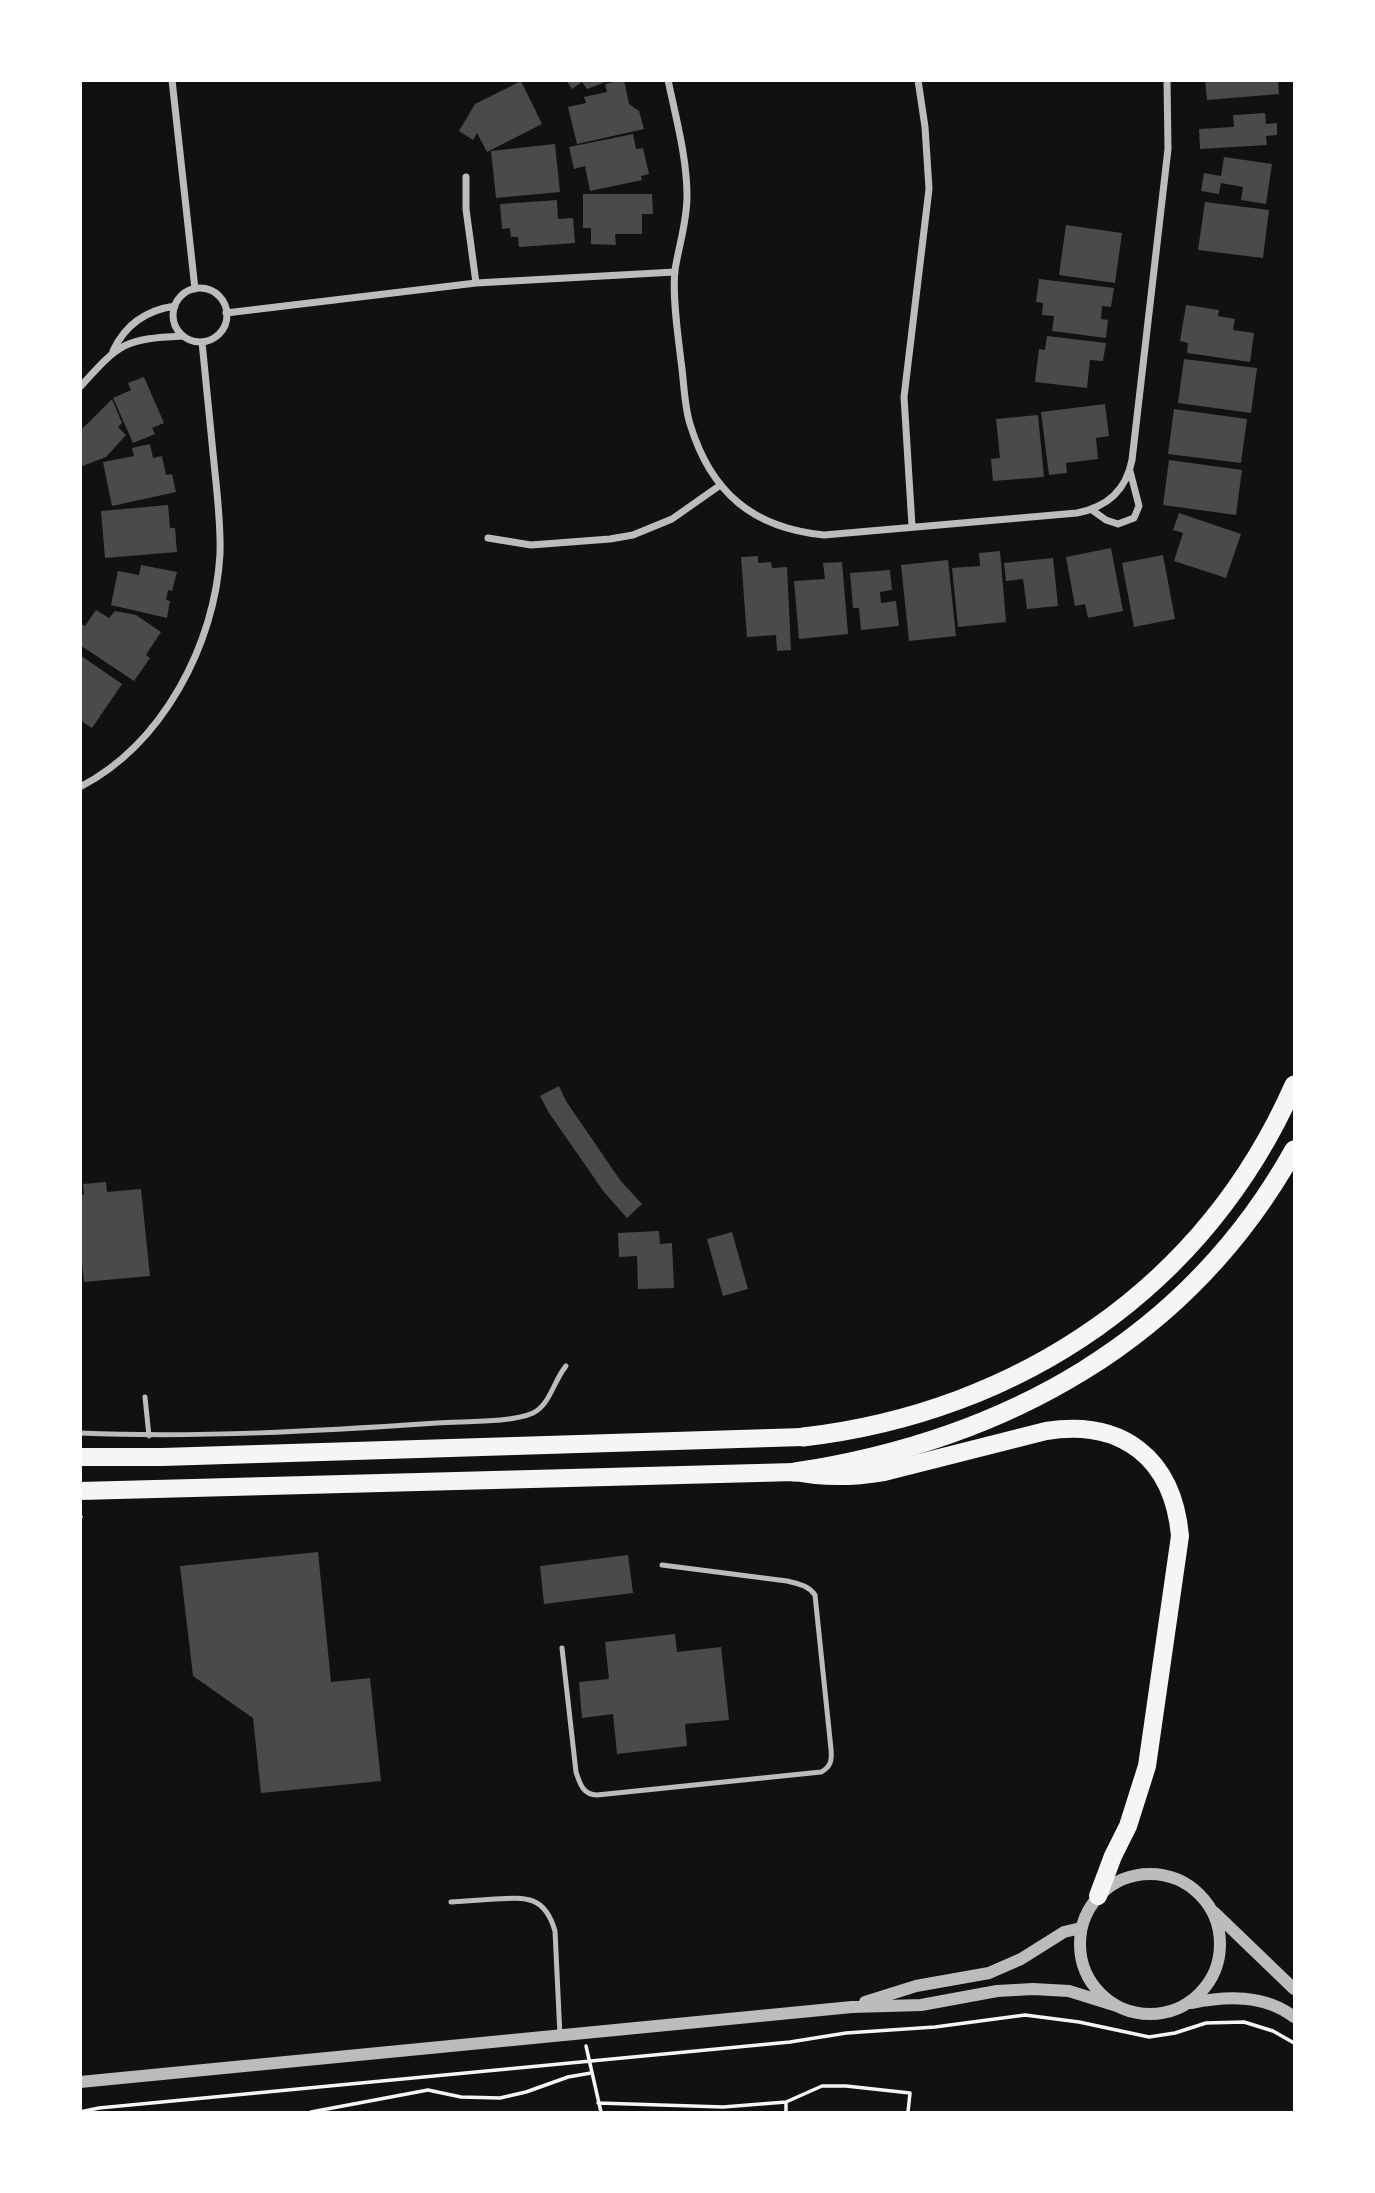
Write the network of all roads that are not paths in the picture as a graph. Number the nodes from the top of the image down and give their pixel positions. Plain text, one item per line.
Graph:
1 (172, 80) edge
2 (668, 80) edge
3 (918, 80) edge
4 (1167, 80) edge
5 (466, 177) dead end
6 (675, 272) junction
7 (476, 283) junction
8 (195, 289) junction
9 (175, 306) junction
10 (226, 313) junction
11 (183, 336) junction
12 (202, 342) junction
13 (113, 352) junction
14 (80, 387) edge
15 (1130, 470) junction
16 (719, 486) junction
17 (1092, 510) junction
18 (912, 526) junction
19 (488, 538) dead end
20 (80, 786) edge
21 (1294, 1085) edge
22 (1294, 1150) edge
23 (566, 1366) dead end
24 (145, 1397) dead end
25 (80, 1433) edge
26 (149, 1436) junction
27 (803, 1437) joint
28 (80, 1457) edge
29 (795, 1472) junction
30 (80, 1491) edge
31 (662, 1565) dead end
32 (562, 1648) dead end
33 (1098, 1896) junction
34 (451, 1902) dead end
35 (1209, 1907) junction
36 (1081, 1928) junction
37 (1294, 1989) edge
38 (1187, 2004) junction
39 (1117, 2006) junction
40 (852, 2007) junction
41 (1294, 2017) edge
42 (560, 2036) junction
43 (80, 2082) edge

1 - 8 street
2 - 6 street
3 - 18 street
4 - 15 street
5 - 7 street
6 - 7 street
6 - 16 street
7 - 10 street
8 - 9 street
8 - 10 street
9 - 11 street
9 - 13 street
10 - 12 street
11 - 12 street
11 - 13 street
12 - 20 street
13 - 14 street
15 - 17 street
15 - 17 street
16 - 18 street
16 - 19 street
17 - 18 street
21 - 27 highway
22 - 29 highway
23 - 26 lane
24 - 26 lane
25 - 26 lane
27 - 28 main road
29 - 30 main road
29 - 33 main road
31 - 32 lane
33 - 35 street
33 - 36 street
34 - 42 lane
35 - 37 street
35 - 38 street
36 - 39 street
36 - 40 street
38 - 39 street
38 - 41 street
39 - 40 street
40 - 42 street
42 - 43 street

